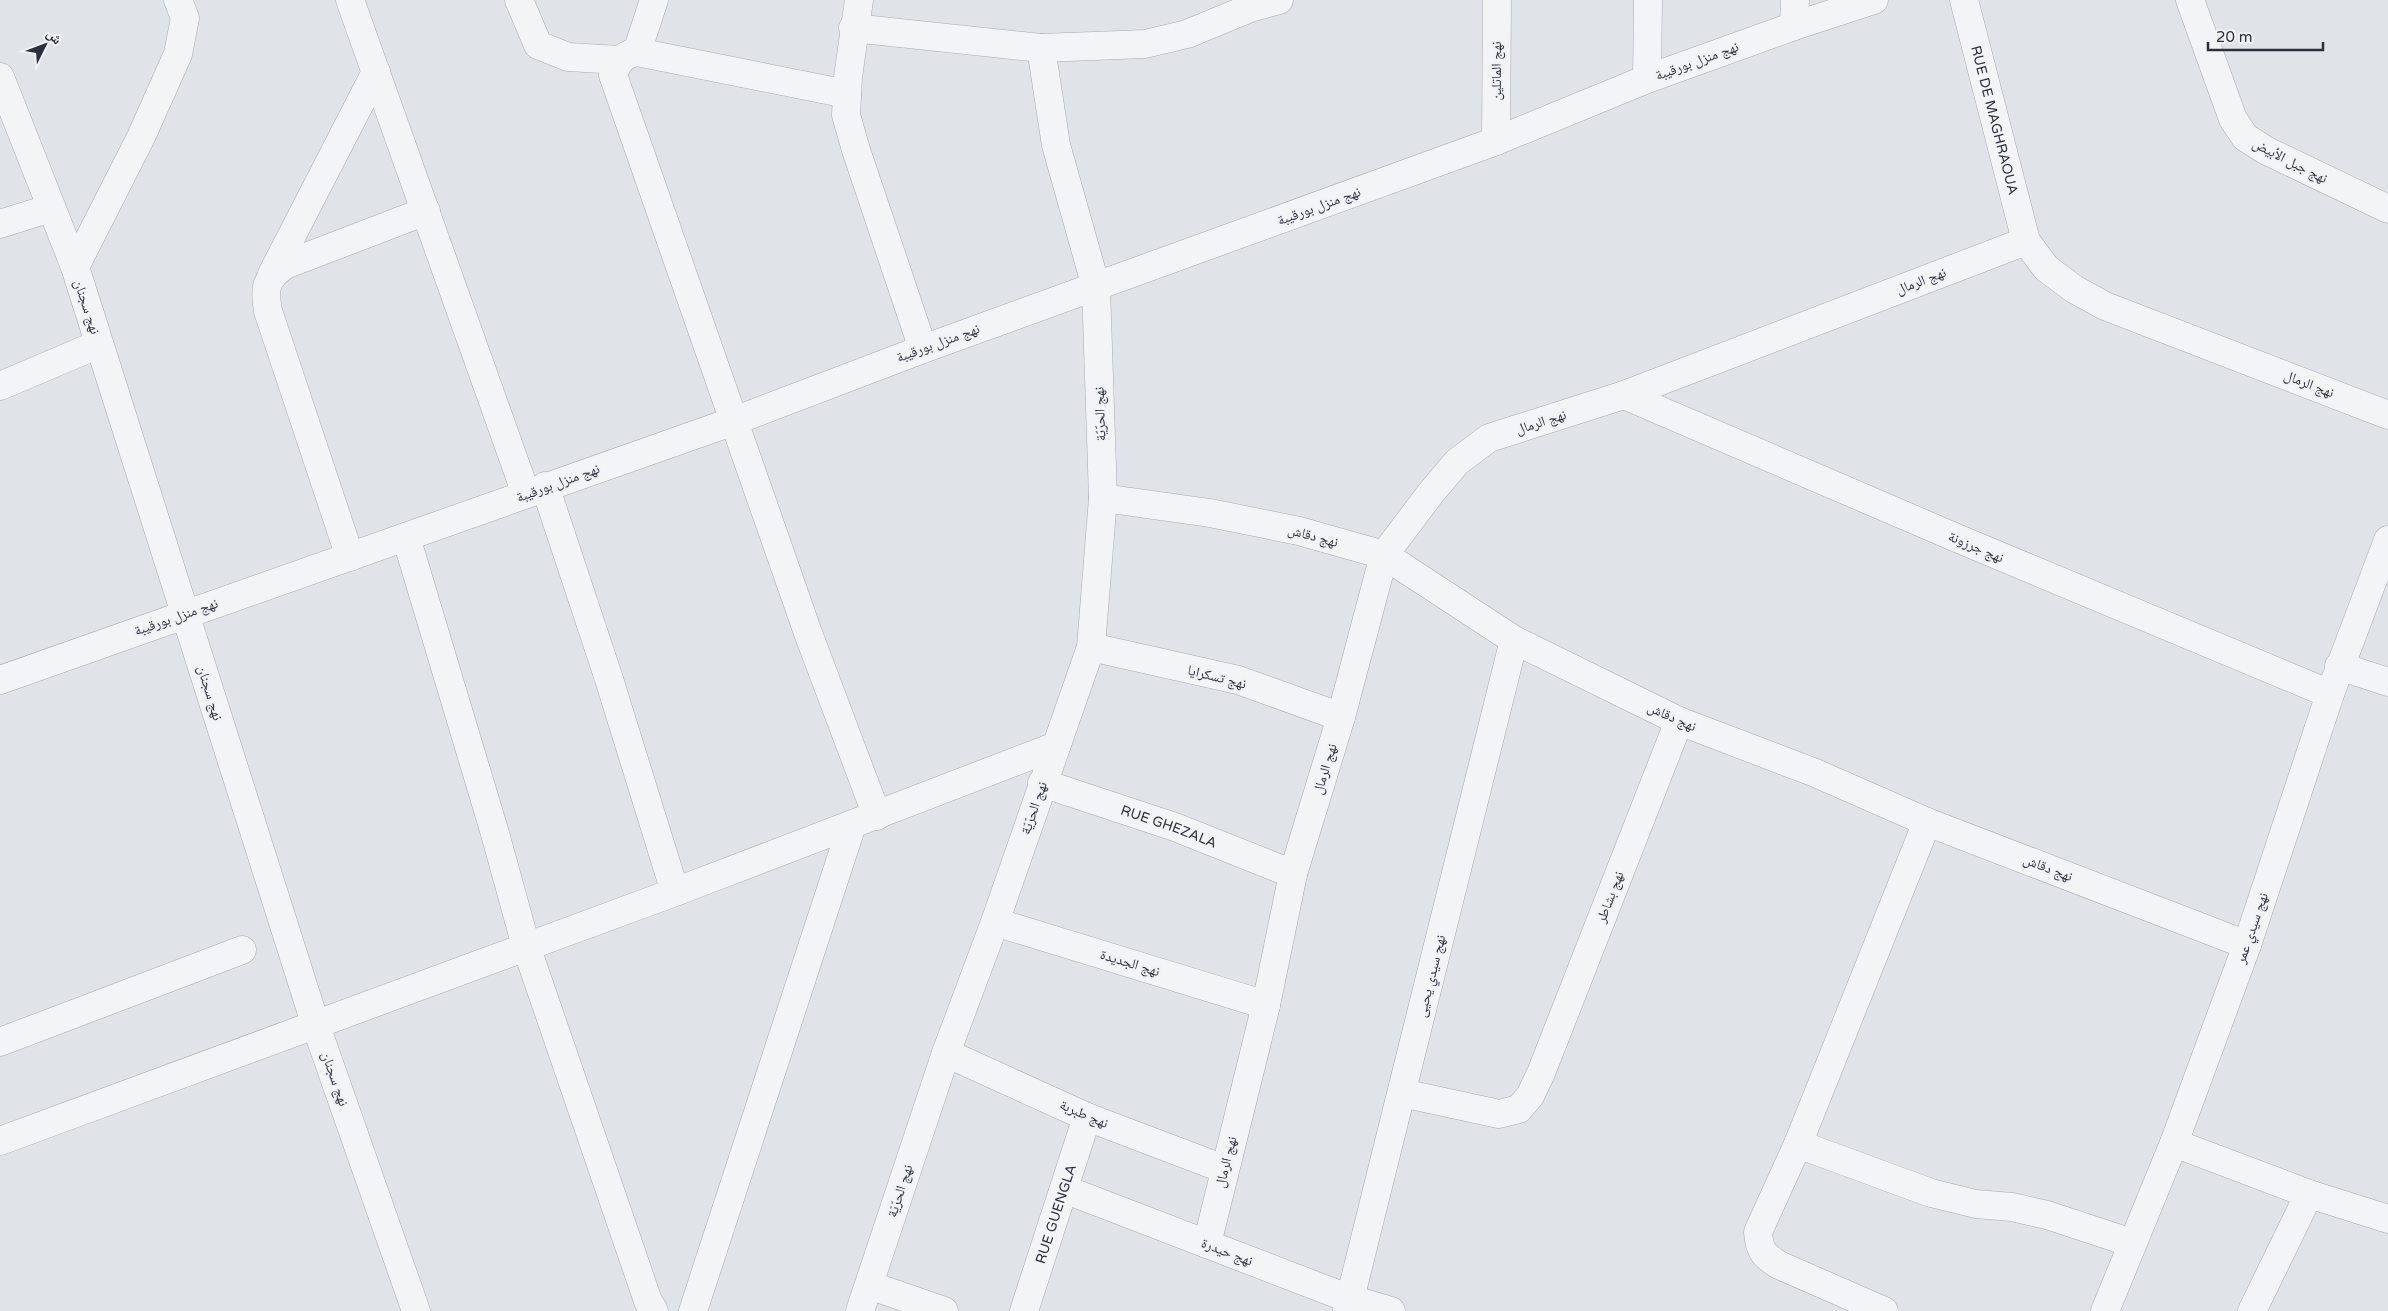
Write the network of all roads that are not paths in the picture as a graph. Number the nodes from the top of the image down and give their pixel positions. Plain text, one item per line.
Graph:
1 (178, 0) edge
2 (350, 0) edge
3 (518, 0) edge
4 (654, 0) edge
5 (859, 0) edge
6 (1280, 0) edge
7 (1497, 0) edge
8 (1648, 0) edge
9 (1874, 0) edge
10 (1964, 0) edge
11 (2190, 0) edge
12 (1795, 13) edge
13 (853, 28) junction
14 (1041, 48) junction
15 (628, 56) junction
16 (376, 72) junction
17 (0, 77) edge
18 (1648, 79) junction
19 (847, 94) junction
20 (1496, 141) junction
21 (51, 208) junction
22 (2388, 209) edge
23 (426, 211) junction
24 (0, 224) edge
25 (2026, 241) junction
26 (75, 267) junction
27 (272, 274) junction
28 (1096, 287) junction
29 (99, 344) junction
30 (923, 349) junction
31 (0, 386) edge
32 (1624, 395) junction
33 (2388, 415) edge
34 (734, 421) junction
35 (536, 490) junction
36 (1102, 498) junction
37 (406, 537) junction
38 (2388, 540) edge
39 (1384, 555) junction
40 (350, 557) junction
41 (185, 614) junction
42 (1514, 640) junction
43 (1091, 647) junction
44 (2339, 666) junction
45 (0, 680) edge
46 (2388, 682) edge
47 (2330, 694) junction
48 (1341, 717) junction
49 (1679, 721) junction
50 (1056, 746) junction
51 (1042, 783) junction
52 (877, 816) junction
53 (1927, 822) junction
54 (852, 825) junction
55 (1293, 874) junction
56 (675, 892) junction
57 (995, 922) junction
58 (2247, 945) junction
59 (526, 946) junction
60 (242, 950) dead end
61 (1266, 1005) junction
62 (315, 1023) junction
63 (0, 1042) edge
64 (946, 1053) junction
65 (1402, 1093) junction
66 (1086, 1117) junction
67 (0, 1141) edge
68 (2174, 1143) junction
69 (1798, 1144) junction
70 (1224, 1169) junction
71 (1064, 1189) junction
72 (2308, 1194) junction
73 (2388, 1219) edge
74 (2132, 1243) junction
75 (1207, 1244) junction
76 (869, 1285) junction
77 (1349, 1305) edge
78 (416, 1311) edge
79 (654, 1311) edge
80 (693, 1311) edge
81 (860, 1311) edge
82 (944, 1311) edge
83 (1024, 1311) edge
84 (1391, 1311) edge
85 (1884, 1311) edge
86 (2105, 1311) edge
87 (2252, 1311) edge

1 - 26 street
2 - 16 street
3 - 15 street
4 - 15 street
5 - 13 street
6 - 14 street
7 - 20 street, نهج الماتلين
8 - 18 street
9 - 12 street, نهج منزل بورقيبة
10 - 25 street, RUE DE MAGHRAOUA
11 - 22 street, نهج جبل الأبيض
12 - 18 street, نهج منزل بورقيبة
13 - 14 street
13 - 19 street
14 - 28 street, نهج الحرّيّة
15 - 19 street
15 - 34 street
16 - 23 street
16 - 27 street
17 - 21 street, نهج سجنان
18 - 20 street, نهج منزل بورقيبة
19 - 30 street
20 - 28 street, نهج منزل بورقيبة
21 - 24 street
21 - 26 street, نهج سجنان
23 - 27 street
23 - 35 street
25 - 32 street, نهج الرمال
25 - 33 street, نهج الرمال
26 - 29 street, نهج سجنان
27 - 40 street
28 - 30 street, نهج منزل بورقيبة
28 - 36 street, نهج الحرّيّة
29 - 31 street
29 - 41 street, نهج سجنان
30 - 34 street, نهج منزل بورقيبة
32 - 39 street, نهج الرمال
32 - 47 street, نهج جرزونة
34 - 35 street, نهج منزل بورقيبة
34 - 52 street
35 - 37 street, نهج منزل بورقيبة
35 - 56 street
36 - 39 street, نهج دقاش
36 - 43 street, نهج الحرّيّة
37 - 40 street, نهج منزل بورقيبة
37 - 59 street
38 - 44 street, نهج سيدي عمر
39 - 42 street, نهج دقاش
39 - 48 street, نهج الرمال
40 - 41 street, نهج منزل بورقيبة
41 - 45 street, نهج منزل بورقيبة
41 - 62 street, نهج سجنان
42 - 49 street, نهج دقاش
42 - 65 street, نهج سيدي يحيى
43 - 48 street, نهج تسكرايا
43 - 50 street, نهج الحرّيّة
44 - 46 street
44 - 47 street, نهج سيدي عمر
47 - 58 street, نهج سيدي عمر
48 - 55 street, نهج الرمال
49 - 53 street, نهج دقاش
49 - 65 street, نهج بشاطر
50 - 51 street, نهج الحرّيّة
50 - 52 street
51 - 55 street, RUE GHEZALA
51 - 57 street, نهج الحرّيّة
52 - 54 street
53 - 58 street, نهج دقاش
53 - 69 street
54 - 56 street
54 - 80 street
55 - 61 street, نهج الرمال
56 - 59 street
57 - 61 street, نهج الجديدة
57 - 64 street, نهج الحرّيّة
58 - 68 street, نهج سيدي عمر
59 - 62 street
59 - 79 street
60 - 63 street
61 - 70 street, نهج الرمال
62 - 67 street
62 - 78 street, نهج سجنان
64 - 66 street, نهج طبربة
64 - 76 street, نهج الحرّيّة
65 - 77 street, نهج سيدي يحيى
66 - 70 street, نهج طبربة
66 - 71 street, RUE GUENGLA
68 - 72 street
68 - 74 street, نهج سيدي عمر
69 - 74 street
69 - 85 street
70 - 75 street, نهج الرمال
71 - 75 street, نهج حيدرة
71 - 83 street, RUE GUENGLA
72 - 73 street
72 - 87 street
74 - 86 street, نهج سيدي عمر
75 - 77 street, نهج حيدرة
76 - 81 street, نهج الحرّيّة
76 - 82 street
77 - 84 street, نهج حيدرة

